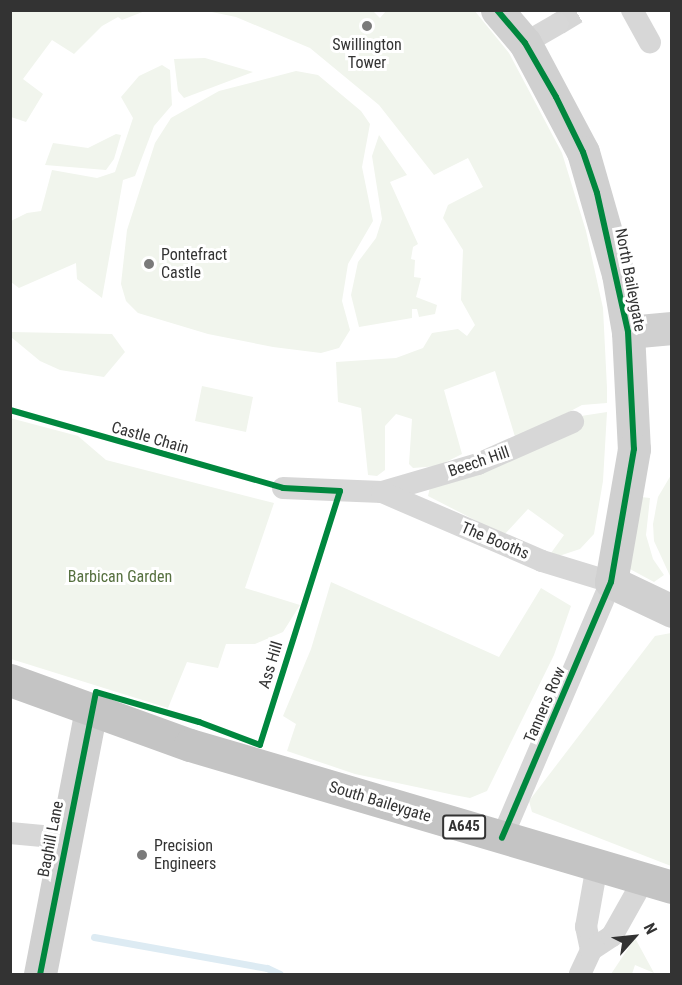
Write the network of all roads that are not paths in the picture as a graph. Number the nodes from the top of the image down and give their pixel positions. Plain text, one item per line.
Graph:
1 (497, 10) edge
2 (632, 10) edge
3 (558, 24) tunnel mouth
4 (650, 42) dead end
5 (525, 43) junction
6 (672, 328) edge
7 (628, 332) junction
8 (573, 422) dead end
9 (283, 488) dead end
10 (382, 492) junction
11 (611, 582) junction
12 (672, 611) edge
13 (10, 680) edge
14 (91, 710) junction
15 (10, 833) edge
16 (64, 838) junction
17 (502, 838) junction
18 (597, 866) junction
19 (658, 883) edge
20 (591, 950) junction
21 (40, 975) edge
22 (580, 975) edge

1 - 5 street, North Baileygate
2 - 4 street
3 - 5 street
5 - 7 street, North Baileygate
6 - 7 street
7 - 11 street, North Baileygate
8 - 10 street, Beech Hill
9 - 10 street
10 - 11 street, The Booths
11 - 12 street
11 - 17 street, Tanners Row
13 - 14 highway, A645
14 - 16 street, Baghill Lane
14 - 17 highway, South Baileygate / A645
15 - 16 street
16 - 21 street, Baghill Lane
17 - 18 highway, South Baileygate / A645
18 - 19 highway, South Baileygate / A645
18 - 20 street
19 - 20 street
20 - 22 street

